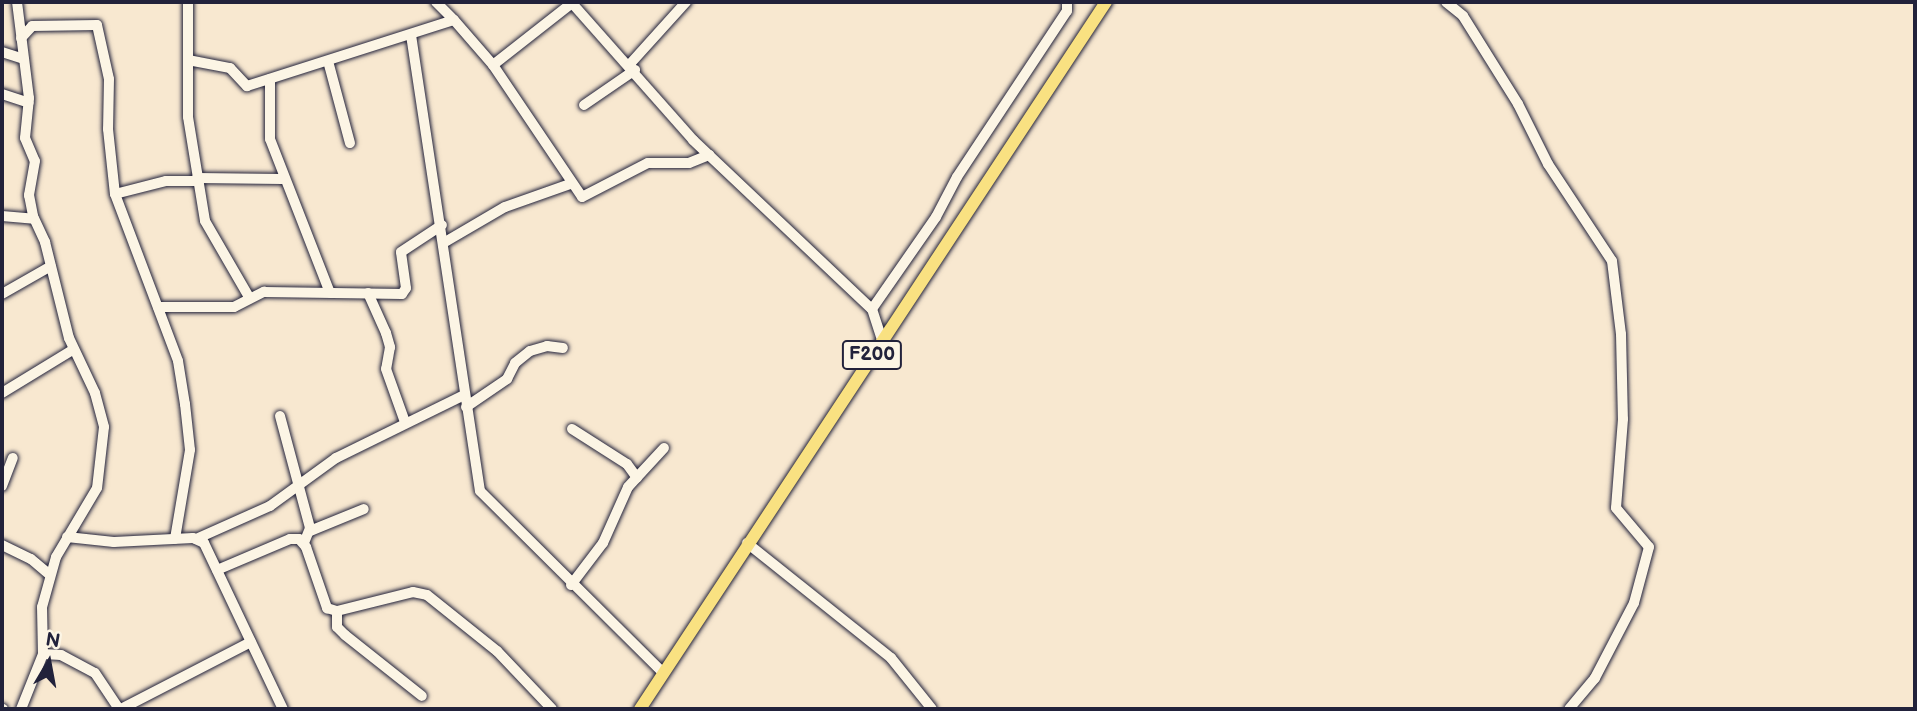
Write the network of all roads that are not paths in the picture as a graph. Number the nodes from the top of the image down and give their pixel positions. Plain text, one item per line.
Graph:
1 (17, 2) edge
2 (188, 2) edge
3 (436, 2) edge
4 (686, 2) edge
5 (1067, 2) edge
6 (1107, 2) edge
7 (1446, 2) edge
8 (571, 3) edge
9 (454, 20) junction
10 (411, 34) junction
11 (21, 38) junction
12 (2, 52) edge
13 (23, 59) junction
14 (188, 60) junction
15 (328, 61) junction
16 (493, 65) junction
17 (632, 67) junction
18 (270, 79) junction
19 (2, 94) edge
20 (29, 103) junction
21 (584, 105) dead end
22 (350, 143) dead end
23 (709, 155) junction
24 (282, 179) junction
25 (198, 180) junction
26 (570, 184) junction
27 (116, 194) junction
28 (2, 216) edge
29 (34, 219) junction
30 (442, 225) junction
31 (444, 242) junction
32 (51, 266) junction
33 (330, 293) junction
34 (368, 293) junction
35 (2, 294) edge
36 (249, 297) junction
37 (158, 307) junction
38 (872, 309) junction
39 (882, 340) junction
40 (563, 348) dead end
41 (74, 349) junction
42 (2, 393) edge
43 (464, 395) junction
44 (466, 407) junction
45 (280, 416) dead end
46 (405, 422) junction
47 (572, 429) dead end
48 (664, 447) dead end
49 (13, 458) dead end
50 (637, 478) junction
51 (2, 486) edge
52 (296, 487) junction
53 (364, 509) dead end
54 (310, 531) junction
55 (67, 537) junction
56 (175, 539) junction
57 (197, 539) junction
58 (304, 543) junction
59 (747, 543) junction
60 (2, 545) edge
61 (217, 570) junction
62 (50, 575) junction
63 (570, 585) junction
64 (337, 611) junction
65 (250, 642) junction
66 (43, 654) junction
67 (663, 673) junction
68 (422, 696) dead end
69 (20, 709) edge
70 (120, 709) edge
71 (283, 709) edge
72 (552, 709) edge
73 (640, 709) edge
74 (932, 709) edge
75 (1569, 709) edge

1 - 11 street
2 - 14 street
3 - 9 street
4 - 17 street
5 - 38 street
6 - 39 main road, F200
7 - 75 street
8 - 16 street
8 - 17 street
9 - 10 street
9 - 16 street
10 - 15 street
10 - 30 street
11 - 13 street
11 - 27 street
12 - 13 street
13 - 20 street
14 - 18 street
14 - 25 street
15 - 18 street
15 - 22 street
16 - 26 street
17 - 21 street
17 - 23 street
18 - 24 street
19 - 20 street
20 - 29 street
23 - 26 street
23 - 38 street
24 - 25 street
24 - 33 street
25 - 27 street
25 - 36 street
26 - 31 street
27 - 37 street
28 - 29 street
29 - 32 street
30 - 31 street
30 - 34 street
31 - 43 street
32 - 35 street
32 - 41 street
33 - 34 street
33 - 36 street
34 - 46 street
36 - 37 street
37 - 56 street
38 - 39 street
39 - 59 main road, F200
40 - 44 street
41 - 42 street
41 - 55 street
43 - 44 street
43 - 46 street
44 - 63 street
45 - 52 street
46 - 52 street
47 - 50 street
48 - 50 street
49 - 51 street
50 - 63 street
52 - 54 street
52 - 57 street
53 - 54 street
54 - 58 street
55 - 56 street
55 - 62 street
56 - 57 street
57 - 61 street
58 - 61 street
58 - 64 street
59 - 67 main road, F200
59 - 74 street
60 - 62 street
61 - 65 street
62 - 66 street
63 - 67 street
64 - 68 street
64 - 72 street
65 - 70 street
65 - 71 street
66 - 69 street
66 - 70 street
67 - 73 main road, F200

